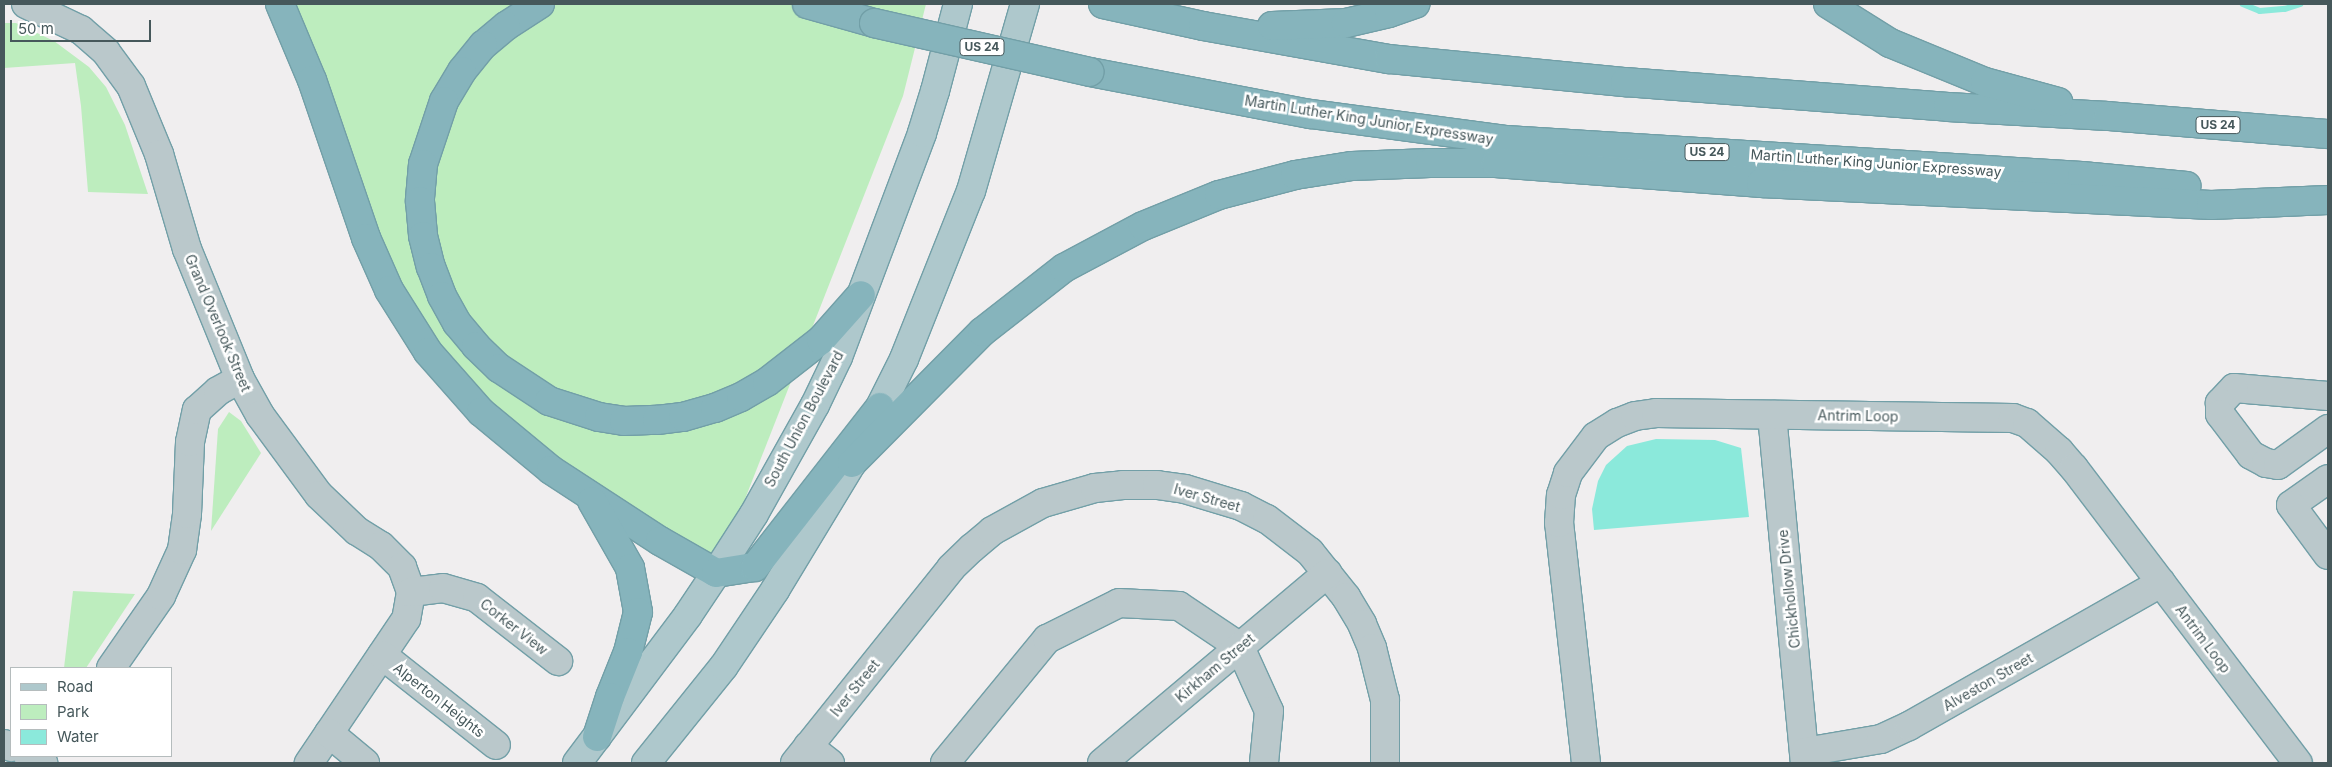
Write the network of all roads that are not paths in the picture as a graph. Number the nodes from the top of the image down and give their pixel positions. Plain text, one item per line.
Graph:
1 (26, 4) edge
2 (280, 4) edge
3 (540, 4) edge
4 (807, 4) edge
5 (958, 4) edge
6 (1025, 4) edge
7 (1104, 4) edge
8 (1415, 4) edge
9 (1828, 4) edge
10 (1203, 26) junction
11 (2108, 116) junction
12 (2328, 134) edge
13 (2328, 199) edge
14 (861, 295) junction
15 (240, 379) junction
16 (2328, 396) edge
17 (880, 407) junction
18 (1772, 415) junction
19 (2328, 429) edge
20 (852, 463) junction
21 (2327, 483) edge
22 (587, 493) junction
23 (2328, 555) edge
24 (716, 573) junction
25 (1328, 573) junction
26 (2161, 583) junction
27 (411, 592) junction
28 (1240, 647) junction
29 (382, 655) junction
30 (558, 661) dead end
31 (112, 667) edge
32 (329, 733) junction
33 (597, 737) junction
34 (496, 745) dead end
35 (802, 755) edge
36 (30, 757) edge
37 (1805, 758) edge
38 (2292, 761) edge
39 (43, 763) edge
40 (309, 763) edge
41 (365, 763) edge
42 (577, 763) edge
43 (646, 763) edge
44 (830, 763) edge
45 (945, 763) edge
46 (1102, 763) edge
47 (1264, 763) edge
48 (1385, 763) edge
49 (1586, 763) edge

1 - 15 street, Grand Overlook Street
2 - 22 highway
3 - 14 highway
4 - 13 highway, Martin Luther King Junior Expressway / US 24, bridge
5 - 14 main road, South Union Boulevard
6 - 17 main road
7 - 10 highway, US 24
8 - 10 highway
9 - 11 highway
10 - 11 highway, US 24
11 - 12 highway, US 24
13 - 20 highway
14 - 24 main road, South Union Boulevard
15 - 27 street, Grand Overlook Street
15 - 31 street
16 - 19 street
17 - 20 main road
17 - 24 highway
18 - 26 street, Antrim Loop
18 - 37 street, Chickhollow Drive
18 - 49 street, Antrim Loop
20 - 43 main road
21 - 23 street
22 - 24 highway
22 - 33 highway
24 - 33 main road, South Union Boulevard
25 - 28 street, Kirkham Street
25 - 35 street, Iver Street
25 - 48 street, Iver Street
26 - 37 street, Alveston Street
26 - 38 street, Antrim Loop
27 - 29 street
27 - 30 street, Corker View
28 - 45 street
28 - 46 street, Kirkham Street
28 - 47 street
29 - 32 street
29 - 34 street, Alperton Heights
32 - 40 street
32 - 41 street
33 - 42 main road, South Union Boulevard
35 - 44 street
36 - 39 street

